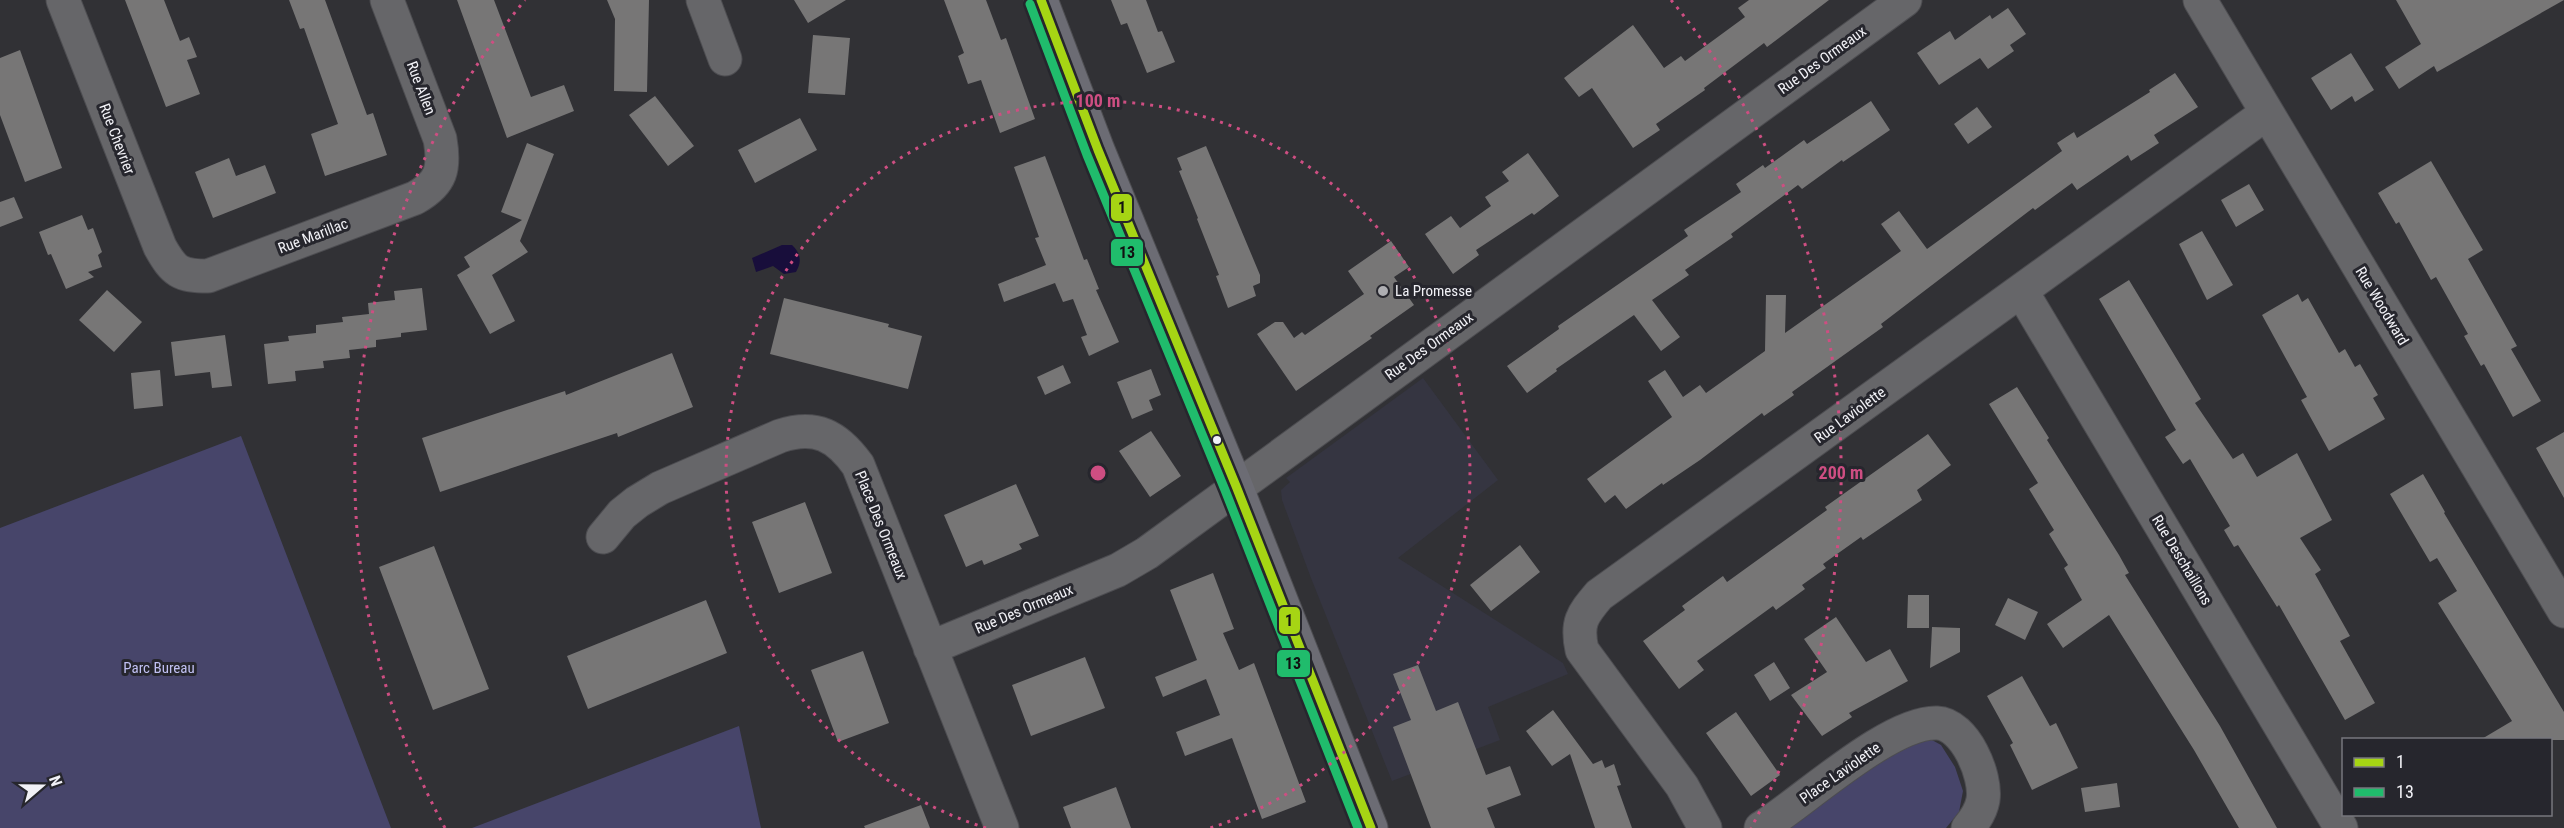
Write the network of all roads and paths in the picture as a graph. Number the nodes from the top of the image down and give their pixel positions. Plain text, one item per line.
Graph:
1 (63, 0) edge
2 (387, 0) edge
3 (703, 0) edge
4 (1041, 0) edge
5 (1905, 0) edge
6 (2200, 0) edge
7 (725, 59) dead end
8 (2267, 113) junction
9 (439, 178) joint
10 (180, 273) joint
11 (2022, 292) junction
12 (1236, 486) junction
13 (603, 537) dead end
14 (2564, 611) edge
15 (930, 648) junction
16 (1002, 828) edge
17 (1371, 828) edge
18 (1705, 828) edge
19 (1761, 828) edge
20 (1968, 828) edge
21 (2341, 828) edge

1 - 10 street, Rue Chevrier
2 - 9 street, Rue Allen
3 - 7 street
4 - 12 main road
5 - 12 street, Rue Des Ormeaux
6 - 8 street, Rue Woodward
8 - 11 street, Rue Laviolette
8 - 14 street, Rue Woodward
9 - 10 street, Rue Marillac
11 - 18 street, Rue Laviolette
11 - 21 street, Rue Deschaillons
12 - 15 street, Rue Des Ormeaux
12 - 17 main road
13 - 15 street, Place Des Ormeaux
15 - 16 street, Place Des Ormeaux
19 - 20 street, Place Laviolette

